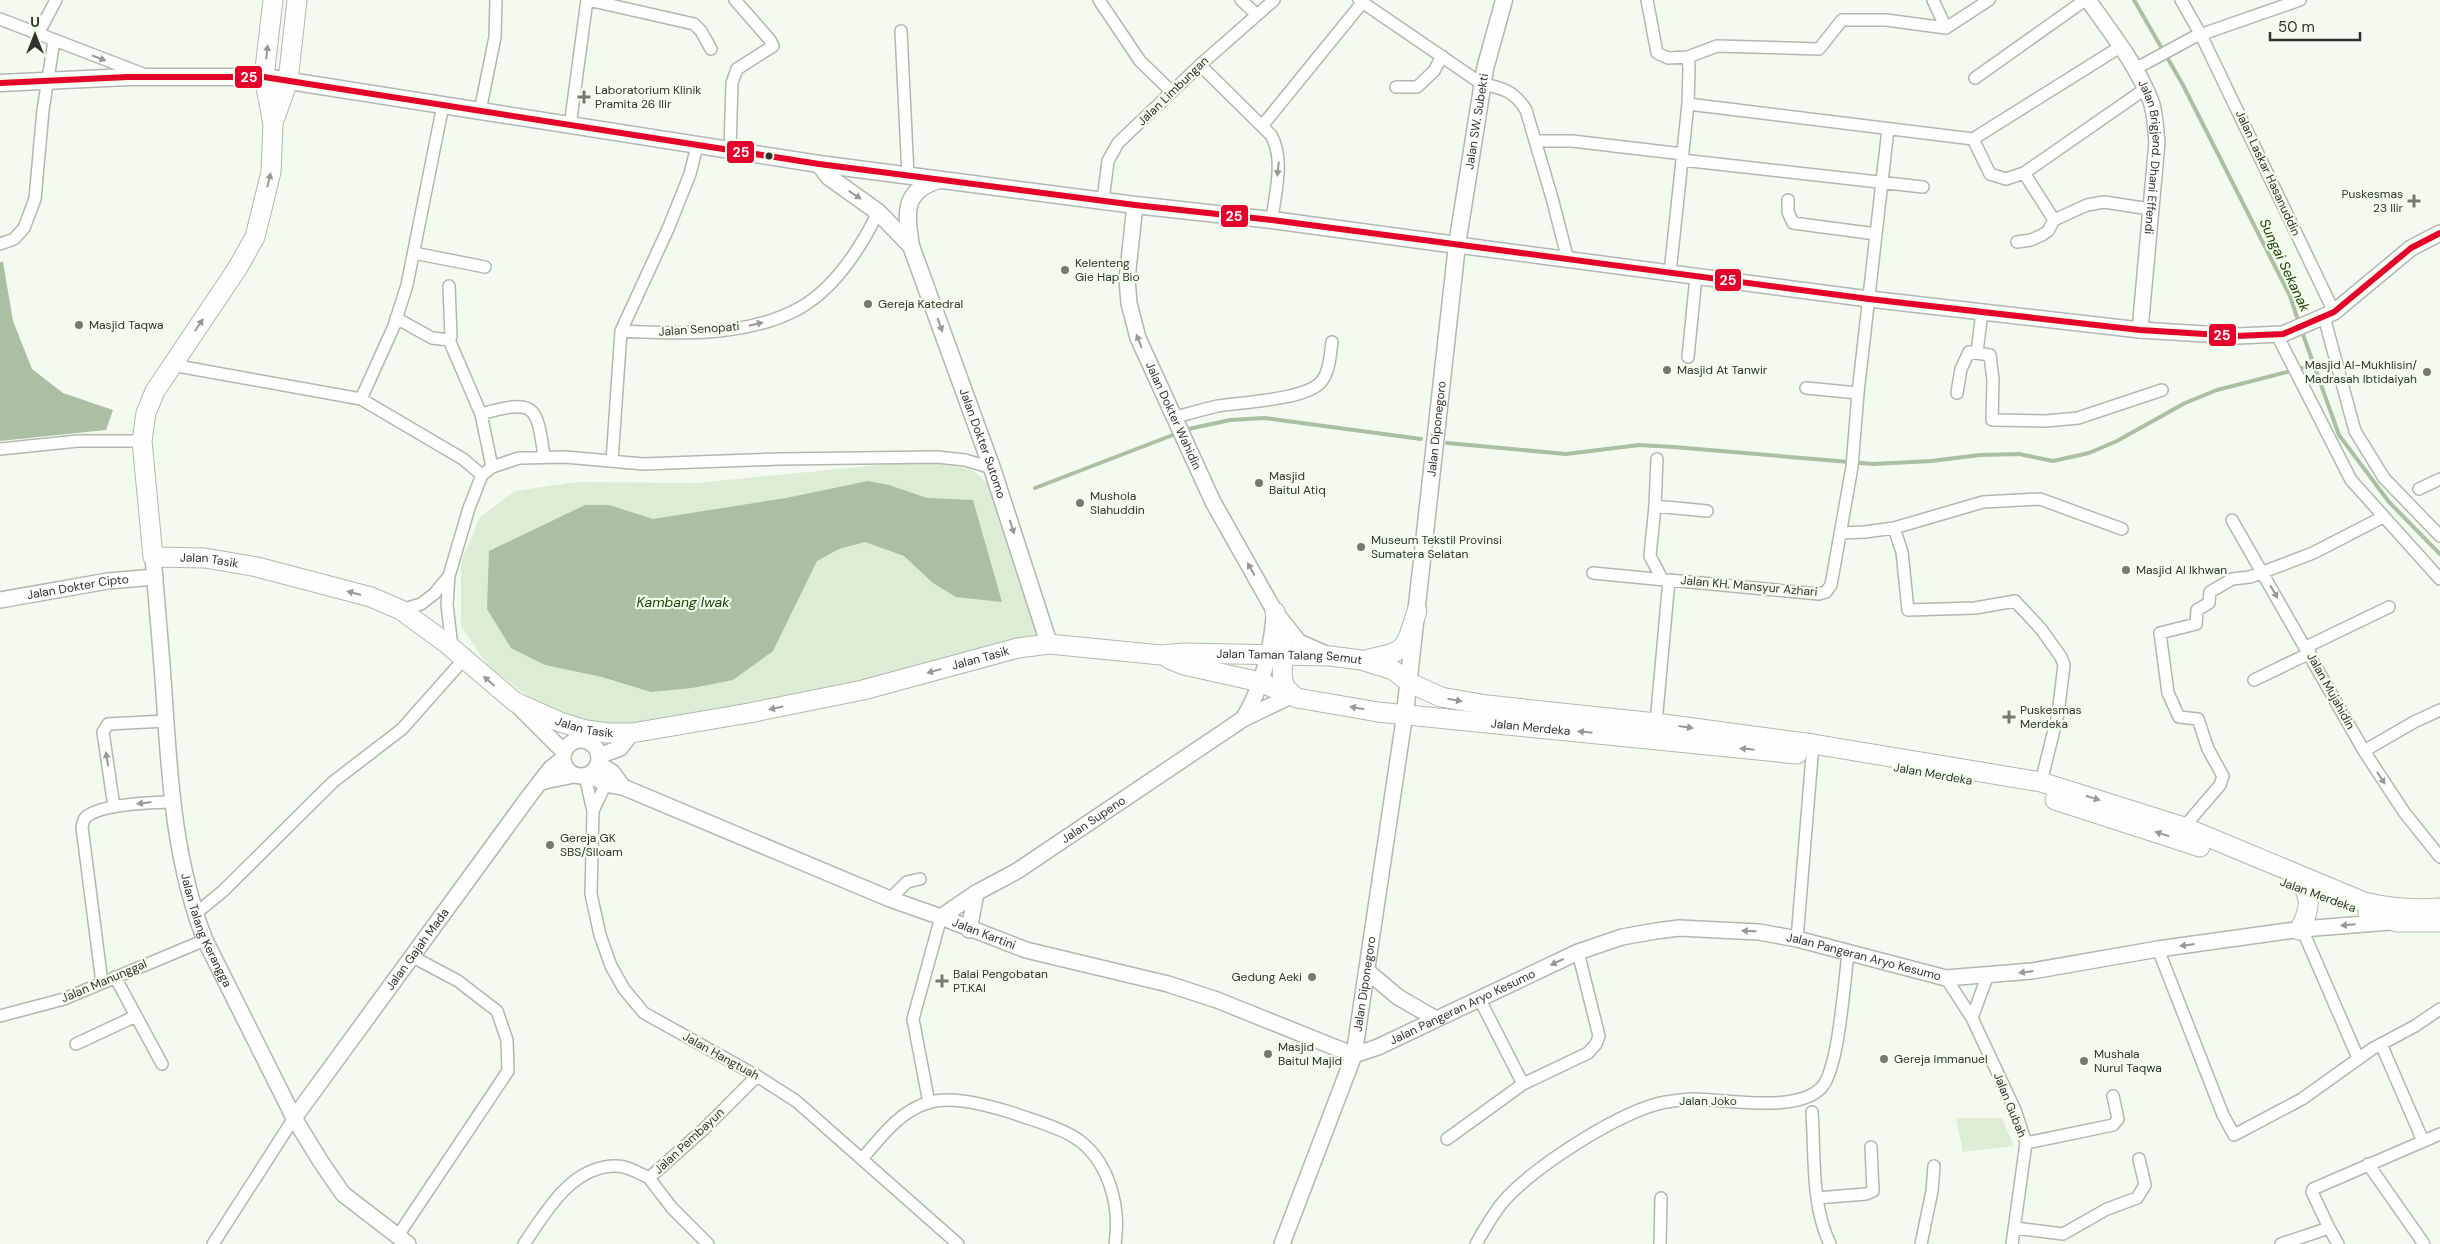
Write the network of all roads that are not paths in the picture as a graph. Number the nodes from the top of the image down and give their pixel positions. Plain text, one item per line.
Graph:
1 (56, 0) edge
2 (273, 0) edge
3 (296, 0) edge
4 (496, 0) edge
5 (587, 0) edge
6 (1099, 0) edge
7 (1241, 0) edge
8 (1274, 0) edge
9 (1504, 0) edge
10 (1647, 0) edge
11 (1933, 0) edge
12 (1989, 0) edge
13 (2087, 0) edge
14 (2181, 0) edge
15 (2300, 0) edge
16 (737, 1) edge
17 (1361, 1) edge
18 (1256, 14) junction
19 (0, 18) edge
20 (1946, 28) junction
21 (901, 31) dead end
22 (38, 34) junction
23 (2197, 36) junction
24 (54, 41) junction
25 (2120, 47) junction
26 (711, 49) dead end
27 (1442, 56) junction
28 (1688, 57) junction
29 (1200, 64) junction
30 (2141, 66) junction
31 (264, 77) junction
32 (153, 78) junction
33 (1975, 78) dead end
34 (48, 79) junction
35 (288, 81) junction
36 (0, 83) edge
37 (1482, 84) junction
38 (1396, 87) dead end
39 (2145, 89) junction
40 (1172, 92) junction
41 (1688, 104) junction
42 (443, 105) junction
43 (480, 111) junction
44 (273, 124) junction
45 (570, 126) junction
46 (1262, 126) junction
47 (1888, 129) junction
48 (1973, 139) junction
49 (1535, 142) junction
50 (698, 146) junction
51 (730, 149) junction
52 (1682, 157) junction
53 (819, 164) junction
54 (2024, 173) junction
55 (908, 175) junction
56 (939, 180) junction
57 (1882, 181) junction
58 (1923, 187) dead end
59 (1103, 200) junction
60 (1788, 200) dead end
61 (1135, 205) junction
62 (2150, 209) junction
63 (878, 212) junction
64 (1272, 220) junction
65 (2054, 220) junction
66 (2440, 233) edge
67 (1876, 234) junction
68 (2017, 242) dead end
69 (0, 244) edge
70 (1457, 245) junction
71 (911, 246) junction
72 (414, 253) junction
73 (1568, 260) junction
74 (485, 268) dead end
75 (1670, 273) junction
76 (1696, 276) junction
77 (449, 286) dead end
78 (1869, 299) junction
79 (1982, 312) junction
80 (2326, 316) junction
81 (396, 318) junction
82 (2140, 330) junction
83 (621, 331) junction
84 (2280, 335) junction
85 (449, 340) junction
86 (1332, 342) dead end
87 (1977, 352) junction
88 (1688, 357) dead end
89 (172, 365) junction
90 (1806, 388) dead end
91 (2162, 390) dead end
92 (1858, 393) junction
93 (1957, 393) dead end
94 (361, 400) junction
95 (481, 414) junction
96 (1178, 427) junction
97 (142, 440) junction
98 (0, 450) edge
99 (544, 456) junction
100 (1657, 459) dead end
101 (612, 461) junction
102 (492, 467) junction
103 (992, 468) junction
104 (482, 475) junction
105 (2440, 479) edge
106 (2419, 489) dead end
107 (1655, 506) junction
108 (1707, 511) dead end
109 (2384, 517) junction
110 (2232, 520) dead end
111 (1894, 528) junction
112 (2122, 530) dead end
113 (1840, 533) junction
114 (2440, 536) edge
115 (153, 557) junction
116 (2263, 572) junction
117 (1593, 573) dead end
118 (449, 576) junction
119 (155, 577) junction
120 (2440, 579) edge
121 (1666, 580) junction
122 (0, 600) edge
123 (2389, 607) dead end
124 (401, 610) junction
125 (1417, 611) junction
126 (1275, 612) junction
127 (1049, 644) junction
128 (2308, 650) junction
129 (458, 654) junction
130 (1161, 655) junction
131 (1275, 656) junction
132 (1330, 656) junction
133 (1361, 660) junction
134 (2254, 680) dead end
135 (1260, 682) junction
136 (1410, 683) junction
137 (1293, 695) junction
138 (515, 702) junction
139 (2440, 710) edge
140 (1405, 713) junction
141 (1243, 719) junction
142 (166, 721) junction
143 (1656, 723) junction
144 (632, 733) junction
145 (1813, 750) junction
146 (2364, 751) junction
147 (563, 756) junction
148 (589, 769) junction
149 (608, 778) junction
150 (540, 782) junction
151 (2041, 782) junction
152 (174, 802) junction
153 (114, 807) junction
154 (593, 811) junction
155 (2184, 827) junction
156 (2440, 856) edge
157 (2295, 874) junction
158 (920, 879) dead end
159 (2306, 892) junction
160 (976, 893) junction
161 (890, 900) junction
162 (2440, 908) edge
163 (195, 914) junction
164 (941, 916) junction
165 (2397, 922) junction
166 (2440, 922) edge
167 (969, 930) junction
168 (2300, 930) junction
169 (1797, 939) junction
170 (205, 940) junction
171 (2158, 949) junction
172 (1578, 952) junction
173 (1848, 954) junction
174 (413, 957) junction
175 (1367, 971) junction
176 (115, 977) junction
177 (1987, 977) junction
178 (1946, 978) junction
179 (102, 982) junction
180 (1479, 998) junction
181 (2440, 1009) edge
182 (0, 1016) edge
183 (136, 1016) junction
184 (1972, 1018) junction
185 (1436, 1019) junction
186 (76, 1044) dead end
187 (2381, 1044) junction
188 (1354, 1055) junction
189 (2358, 1058) junction
190 (162, 1064) dead end
191 (757, 1076) junction
192 (1523, 1084) junction
193 (2113, 1096) dead end
194 (929, 1103) junction
195 (1812, 1112) dead end
196 (294, 1118) junction
197 (2440, 1134) edge
198 (1447, 1140) dead end
199 (2424, 1141) junction
200 (2026, 1144) junction
201 (1871, 1147) dead end
202 (862, 1159) junction
203 (2139, 1159) dead end
204 (2368, 1164) junction
205 (1934, 1166) dead end
206 (649, 1178) junction
207 (1661, 1198) dead end
208 (1817, 1198) junction
209 (2015, 1228) junction
210 (2329, 1228) junction
211 (402, 1241) edge
212 (213, 1244) edge
213 (524, 1244) edge
214 (708, 1244) edge
215 (958, 1244) edge
216 (1115, 1244) edge
217 (1282, 1244) edge
218 (1476, 1244) edge
219 (1660, 1244) edge
220 (1830, 1244) edge
221 (1921, 1244) edge
222 (2012, 1244) edge
223 (2281, 1244) edge
224 (2338, 1244) edge
225 (2424, 1244) edge

1 - 22 street
31 -> 2 main road
3 - 35 main road
4 - 43 street
5 - 26 street
5 - 45 street
6 - 40 street
7 - 18 street
8 - 18 street, Jalan Limbungan
9 - 37 main road, Jalan SW. Subekti
10 - 28 street
11 - 20 street
12 - 20 street
13 - 25 street, Jalan Brigjend. Dhani Effendi
13 - 33 street
14 - 23 street, Jalan Laskar Hasanuddin
15 - 23 street
16 - 51 street
17 - 27 street
17 - 46 street
18 - 29 street, Jalan Limbungan
19 - 22 street
20 - 28 street
21 - 55 street
22 - 24 street
23 - 30 street
23 - 80 street, Jalan Laskar Hasanuddin
24 -> 32 street
24 - 34 street
25 - 30 street, Jalan Brigjend. Dhani Effendi
25 - 48 street
27 - 37 street
27 - 38 street
28 - 41 street
29 - 40 street, Jalan Limbungan
29 - 46 street
30 - 39 street, Jalan Brigjend. Dhani Effendi
31 - 32 main road
31 - 35 main road
31 - 44 main road
32 - 34 main road
34 - 36 main road
34 - 69 street
35 - 42 main road
35 - 44 main road
37 - 49 street
37 - 70 main road, Jalan SW. Subekti
39 - 54 street
39 - 62 street, Jalan Brigjend. Dhani Effendi
40 - 59 street, Jalan Limbungan
41 - 47 street
41 - 52 street
42 - 43 main road
42 - 72 street
43 - 45 main road
89 -> 44 main road
45 - 50 main road
46 -> 64 street
47 - 48 street
47 - 57 street, Jalan KH. Mansyur Azhari
48 - 54 street
49 - 52 street
49 - 73 street
50 - 51 main road
50 - 83 street
51 - 53 main road
52 - 57 street
52 - 75 street
53 - 55 main road
53 -> 63 main road
54 - 65 street
55 - 56 main road
56 - 59 main road
56 - 71 main road
57 - 58 street
57 - 67 street, Jalan KH. Mansyur Azhari
59 - 61 main road
60 - 67 street
61 - 64 main road
96 -> 61 street, Jalan Dokter Wahidin
62 - 65 street
62 - 82 street, Jalan Brigjend. Dhani Effendi
63 - 71 main road
83 -> 63 street, Jalan Senopati
64 - 70 main road
65 - 68 street
66 - 80 street
67 - 78 street, Jalan KH. Mansyur Azhari
70 - 73 street
70 - 125 main road, Jalan Diponegoro
71 -> 103 main road, Jalan Dokter Sutomo
72 - 74 street
72 - 81 street
73 - 75 street
75 - 76 street
76 - 78 street
76 - 88 street
77 - 85 street
78 - 79 street
78 - 92 street, Jalan KH. Mansyur Azhari
79 - 82 street
79 - 87 street
80 - 84 street
80 - 114 street, Jalan Laskar Hasanuddin
81 - 85 street
81 - 94 street
82 - 84 street
83 - 101 street
84 - 109 street
85 - 95 street
86 - 96 street
87 - 91 street
87 - 93 street
89 - 94 street
89 - 97 main road
90 - 92 street
92 - 113 street, Jalan KH. Mansyur Azhari
94 - 104 street
95 - 99 street
95 - 102 street
126 -> 96 street, Jalan Dokter Wahidin
97 - 98 street
97 - 115 main road
99 - 101 street
99 - 102 street
100 - 107 street
101 - 103 street
102 - 104 street
103 -> 127 main road, Jalan Dokter Sutomo
104 - 118 street
105 - 106 street
107 - 108 street
107 - 121 street
109 - 116 street
109 - 120 street
110 - 116 street, Jalan Mujahidin
111 - 112 street
111 - 113 street
111 - 151 street
113 - 121 street, Jalan KH. Mansyur Azhari
115 - 119 street, Jalan Talang Kerangga
124 -> 115 main road, Jalan Tasik
116 -> 128 street, Jalan Mujahidin
116 - 155 street
117 - 121 street
118 - 124 street
118 - 129 street
119 - 122 street, Jalan Dokter Cipto
119 - 142 street, Jalan Talang Kerangga
121 - 143 street, Jalan KH. Mansyur Azhari
123 - 128 street
124 - 129 main road, Jalan Tasik
125 - 133 main road
125 - 136 main road, Jalan Diponegoro
126 - 131 main road
126 - 132 street, Jalan Dokter Wahidin
127 - 130 main road, Jalan Taman Talang Semut
127 -> 144 main road, Jalan Tasik
128 - 134 street
128 - 146 street, Jalan Mujahidin
138 -> 129 main road, Jalan Tasik
129 - 163 street
130 - 131 main road, Jalan Taman Talang Semut
130 - 135 main road, Jalan Taman Talang Semut
131 - 132 main road, Jalan Taman Talang Semut
131 - 135 street
131 - 137 main road
132 - 133 main road, Jalan Taman Talang Semut
133 - 136 main road, Jalan Taman Talang Semut
135 - 137 main road, Jalan Taman Talang Semut
135 - 141 street
136 - 140 main road, Jalan Diponegoro
136 -> 143 main road, Jalan Merdeka
140 -> 137 main road, Jalan Taman Talang Semut
137 - 141 street, Jalan Supeno
138 - 144 main road, Jalan Tasik
138 - 147 street
139 - 146 street
145 -> 140 main road, Jalan Merdeka
140 - 175 street, Jalan Diponegoro
141 - 160 street, Jalan Supeno
142 - 152 street, Jalan Talang Kerangga
153 -> 142 street
143 -> 145 main road, Jalan Merdeka
144 - 148 street
145 - 151 main road, Jalan Merdeka
159 -> 145 main road, Jalan Merdeka
145 - 169 street
146 -> 156 street, Jalan Mujahidin
147 - 148 street
147 - 148 street
147 - 150 street, Jalan Gajah Mada
148 - 149 street
148 - 150 street
148 - 154 street
149 - 154 street
149 - 161 street, Jalan Kartini
150 - 174 street, Jalan Gajah Mada
151 -> 155 main road, Jalan Merdeka
152 -> 153 street
152 - 163 street, Jalan Talang Kerangga
153 - 179 street
154 - 191 street, Jalan Hangtuah
155 - 157 main road, Jalan Merdeka
157 - 159 main road
157 - 162 main road, Jalan Merdeka
158 - 161 street
159 - 165 main road, Jalan Merdeka
159 - 168 main road
160 - 164 street, Jalan Supeno
160 - 167 street
161 - 164 street, Jalan Kartini
163 - 170 street, Jalan Talang Kerangga
164 - 167 street, Jalan Kartini
164 - 194 street
165 - 166 main road, Jalan Merdeka
165 -> 168 street, Jalan Pangeran Aryo Kesumo
167 - 188 street, Jalan Kartini
168 -> 171 street, Jalan Pangeran Aryo Kesumo
168 - 189 street
169 -> 172 street, Jalan Pangeran Aryo Kesumo
169 - 173 street, Jalan Pangeran Aryo Kesumo
170 - 176 street, Jalan Manunggal
170 - 196 street, Jalan Talang Kerangga
171 -> 177 street, Jalan Pangeran Aryo Kesumo
171 - 189 street
172 -> 180 street, Jalan Pangeran Aryo Kesumo
172 - 192 street
173 - 178 street, Jalan Pangeran Aryo Kesumo
173 - 218 street, Jalan Joko
174 - 196 street, Jalan Gajah Mada
174 - 211 street
175 - 185 street
175 - 188 street, Jalan Diponegoro
176 - 179 street, Jalan Manunggal
176 - 183 street
177 - 178 street, Jalan Pangeran Aryo Kesumo
177 - 184 street
178 - 184 street, Jalan Gubah
179 - 182 street, Jalan Manunggal
180 - 185 street, Jalan Pangeran Aryo Kesumo
180 - 192 street
181 - 187 street
183 - 186 street
183 - 190 street
184 - 200 street, Jalan Gubah
185 - 188 street, Jalan Pangeran Aryo Kesumo
187 - 189 street
187 - 199 street
188 - 217 street, Jalan Diponegoro
191 - 202 street, Jalan Hangtuah
191 - 206 street, Jalan Pembayun
192 - 198 street
193 - 200 street
194 - 202 street
194 - 216 street
195 - 208 street
196 - 211 street, Jalan Talang Kerangga
196 - 212 street
197 - 199 street
199 - 204 street
200 - 209 street, Jalan Gubah
201 - 208 street
202 - 215 street, Jalan Hangtuah
203 - 209 street
204 - 210 street
204 - 225 street
205 - 221 street
206 - 213 street, Jalan Pembayun
206 - 214 street
207 - 219 street
208 - 220 street
209 - 222 street, Jalan Gubah
210 - 223 street
210 - 224 street

